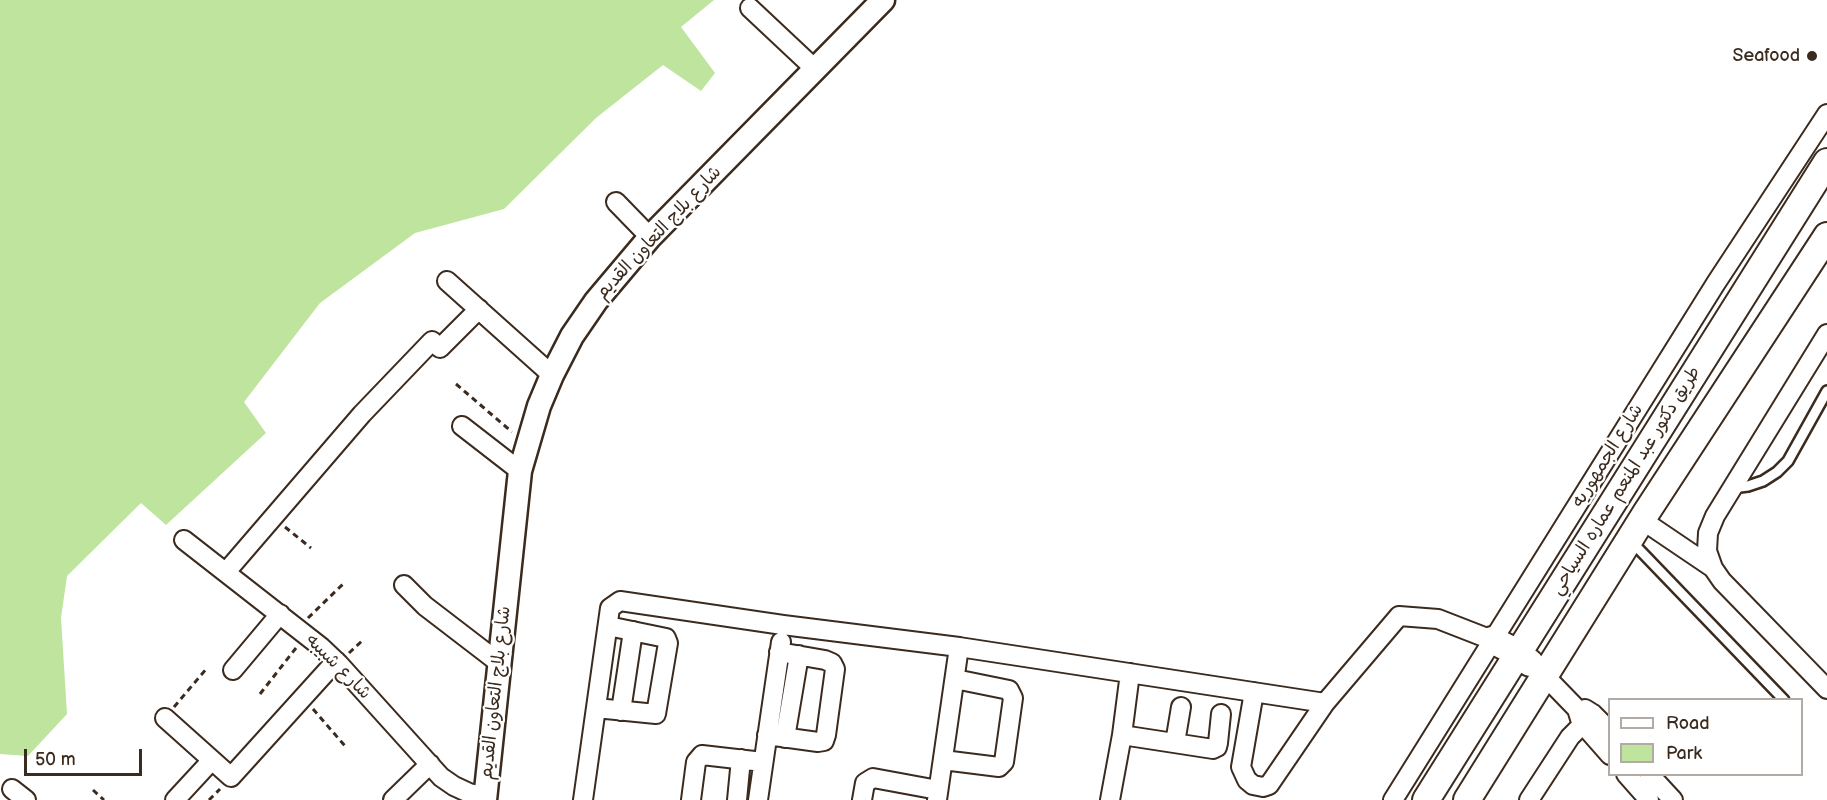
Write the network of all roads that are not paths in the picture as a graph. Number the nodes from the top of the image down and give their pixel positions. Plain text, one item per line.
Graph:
1 (883, 0) edge
2 (750, 8) dead end
3 (815, 69) junction
4 (1827, 114) edge
5 (1827, 162) edge
6 (616, 202) dead end
7 (1827, 236) edge
8 (650, 237) junction
9 (447, 281) dead end
10 (479, 309) junction
11 (1827, 334) edge
12 (552, 375) junction
13 (1827, 391) edge
14 (462, 426) dead end
15 (520, 471) junction
16 (1732, 488) junction
17 (1616, 496) junction
18 (1639, 524) junction
19 (184, 540) dead end
20 (1713, 568) junction
21 (226, 572) junction
22 (404, 585) dead end
23 (280, 614) junction
24 (783, 625) junction
25 (608, 626) junction
26 (633, 631) junction
27 (1492, 640) junction
28 (960, 647) junction
29 (779, 652) junction
30 (1518, 653) junction
31 (799, 656) junction
32 (336, 661) junction
33 (498, 662) junction
34 (233, 670) dead end
35 (1130, 673) junction
36 (1544, 675) junction
37 (955, 679) junction
38 (1827, 689) edge
39 (1254, 692) junction
40 (1783, 698) edge
41 (1325, 703) junction
42 (1181, 707) dead end
43 (596, 708) junction
44 (621, 711) junction
45 (1221, 714) dead end
46 (1584, 716) junction
47 (165, 718) road end
48 (1608, 730) edge
49 (767, 735) junction
50 (1122, 735) junction
51 (786, 738) junction
52 (1175, 743) junction
53 (1608, 752) edge
54 (741, 759) junction
55 (212, 760) junction
56 (943, 760) junction
57 (763, 762) junction
58 (430, 765) junction
59 (1628, 776) edge
60 (1651, 776) edge
61 (914, 793) edge
62 (937, 795) edge
63 (485, 798) edge
64 (175, 800) edge
65 (393, 800) edge
66 (583, 800) edge
67 (691, 800) edge
68 (737, 800) edge
69 (758, 800) edge
70 (862, 800) edge
71 (1110, 800) edge
72 (1393, 800) edge
73 (1426, 800) edge
74 (1467, 800) edge
75 (1529, 800) edge
76 (1648, 800) edge
77 (1673, 800) edge

1 - 3 street, شارع بلاج التعاون القديم
2 - 3 street
3 - 8 street, شارع بلاج التعاون القديم
4 - 27 street, شارع الجمهوريه
5 - 17 main road, طريق دكتور عبد المنعم عماره السياحي
6 - 8 street
7 - 18 main road, طريق دكتور عبد المنعم عماره السياحي
8 - 12 street, شارع بلاج التعاون القديم
9 - 10 street
10 - 12 street
10 - 21 street
11 - 16 street
12 - 15 street, شارع بلاج التعاون القديم
13 - 16 lane
14 - 15 street
15 - 33 street, شارع بلاج التعاون القديم
16 - 20 street
17 - 18 main road
17 - 30 main road, طريق دكتور عبد المنعم عماره السياحي
18 - 20 street
18 - 36 main road, طريق دكتور عبد المنعم عماره السياحي
18 - 40 lane
19 - 21 street, شارع شبيبه
20 - 38 street
21 - 23 street, شارع شبيبه
22 - 33 street
23 - 32 street, شارع شبيبه
23 - 34 street
24 - 25 street
24 - 28 street
24 - 29 street
25 - 26 street
25 - 43 street
26 - 44 street
26 - 44 street
27 - 30 main road
27 - 41 street
27 - 72 street, شارع الجمهوريه
28 - 35 street
28 - 37 street
29 - 31 street
29 - 49 street
30 - 36 main road
30 - 73 main road, طريق دكتور عبد المنعم عماره السياحي
31 - 51 street
31 - 51 street
32 - 55 street
32 - 58 street, شارع شبيبه
33 - 63 street, شارع بلاج التعاون القديم
35 - 39 street
35 - 50 street
36 - 46 street
36 - 74 main road, طريق دكتور عبد المنعم عماره السياحي
37 - 56 street
37 - 56 street
39 - 41 street
39 - 41 street
42 - 52 street
43 - 44 street
43 - 66 street
45 - 52 street
46 - 48 street
46 - 53 street
46 - 75 street
47 - 55 street
49 - 51 street
49 - 57 street
50 - 52 street
50 - 71 street
54 - 57 street
54 - 67 street
54 - 68 street
55 - 64 street
56 - 62 street
57 - 69 street
58 - 63 street, شارع شبيبه
58 - 65 street
59 - 76 street
60 - 77 street
61 - 62 street
61 - 70 street

